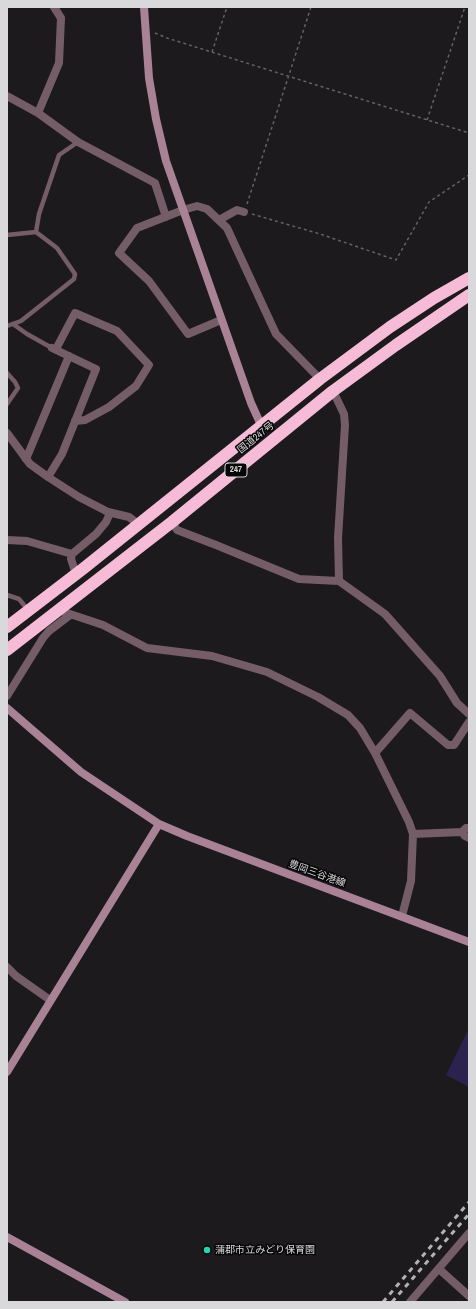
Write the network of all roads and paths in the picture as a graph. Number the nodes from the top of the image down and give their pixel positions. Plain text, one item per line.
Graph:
1 (54, 7) edge
2 (144, 7) edge
3 (227, 7) edge
4 (311, 7) edge
5 (466, 7) edge
6 (145, 28) junction
7 (212, 52) junction
8 (288, 76) junction
9 (7, 96) edge
10 (38, 113) junction
11 (427, 120) junction
12 (469, 133) edge
13 (78, 142) junction
14 (469, 175) edge
15 (183, 210) junction
16 (244, 212) junction
17 (166, 217) junction
18 (219, 220) junction
19 (36, 232) junction
20 (7, 235) edge
21 (469, 278) edge
22 (469, 295) edge
23 (221, 320) junction
24 (13, 324) junction
25 (7, 326) edge
26 (54, 348) junction
27 (69, 356) junction
28 (7, 373) edge
29 (320, 379) junction
30 (333, 391) junction
31 (7, 404) edge
32 (76, 421) junction
33 (261, 425) junction
34 (7, 433) edge
35 (26, 459) junction
36 (48, 476) junction
37 (110, 513) junction
38 (172, 522) junction
39 (138, 524) junction
40 (7, 540) edge
41 (72, 554) junction
42 (76, 574) junction
43 (339, 581) junction
44 (7, 595) edge
45 (28, 610) junction
46 (58, 610) junction
47 (70, 615) junction
48 (7, 627) edge
49 (7, 650) edge
50 (7, 696) edge
51 (7, 708) edge
52 (469, 714) edge
53 (469, 722) edge
54 (375, 753) junction
55 (159, 824) junction
56 (466, 830) edge
57 (413, 834) junction
58 (469, 838) edge
59 (402, 916) junction
60 (469, 942) edge
61 (7, 967) edge
62 (50, 1000) junction
63 (7, 1072) edge
64 (469, 1233) edge
65 (7, 1237) edge
66 (439, 1269) junction
67 (469, 1296) edge
68 (125, 1302) edge
69 (410, 1302) edge

1 - 10 street
2 - 6 main road
3 - 7 path
4 - 8 path
5 - 11 path
6 - 7 path
6 - 15 main road
7 - 8 path
8 - 11 path
8 - 16 path
9 - 10 street
10 - 13 street
11 - 12 path
13 - 17 street
13 - 19 lane
14 - 16 path
15 - 17 street
15 - 18 street
15 - 23 main road
16 - 18 street
17 - 23 street
18 - 29 street
19 - 20 lane
19 - 24 lane
21 - 29 highway, 国道247号 / 247
22 - 30 highway, 国道247号 / 247
23 - 33 main road
24 - 25 lane
24 - 26 lane
26 - 27 street
26 - 32 street
27 - 32 street
27 - 35 street
28 - 31 lane
29 - 33 highway, 国道247号 / 247
30 - 38 highway, 国道247号 / 247
30 - 43 street
32 - 36 street
33 - 39 highway, 国道247号 / 247
34 - 35 street
35 - 36 street
36 - 37 street
37 - 39 street
37 - 41 street
38 - 43 street
38 - 46 highway, 国道247号 / 247
39 - 42 highway, 国道247号 / 247
40 - 41 street
41 - 42 street
42 - 45 highway, 国道247号 / 247
43 - 52 street
44 - 45 lane
45 - 48 highway, 国道247号 / 247
46 - 47 street
46 - 49 highway, 国道247号 / 247
47 - 50 street
47 - 54 street
51 - 55 main road, 豊岡三谷港線
53 - 54 street
54 - 57 street
55 - 59 main road, 豊岡三谷港線
55 - 62 main road
56 - 57 street
56 - 58 street
57 - 59 street
59 - 60 main road, 豊岡三谷港線
61 - 62 street
62 - 63 main road
64 - 66 street
65 - 68 main road
66 - 67 street
66 - 69 street

